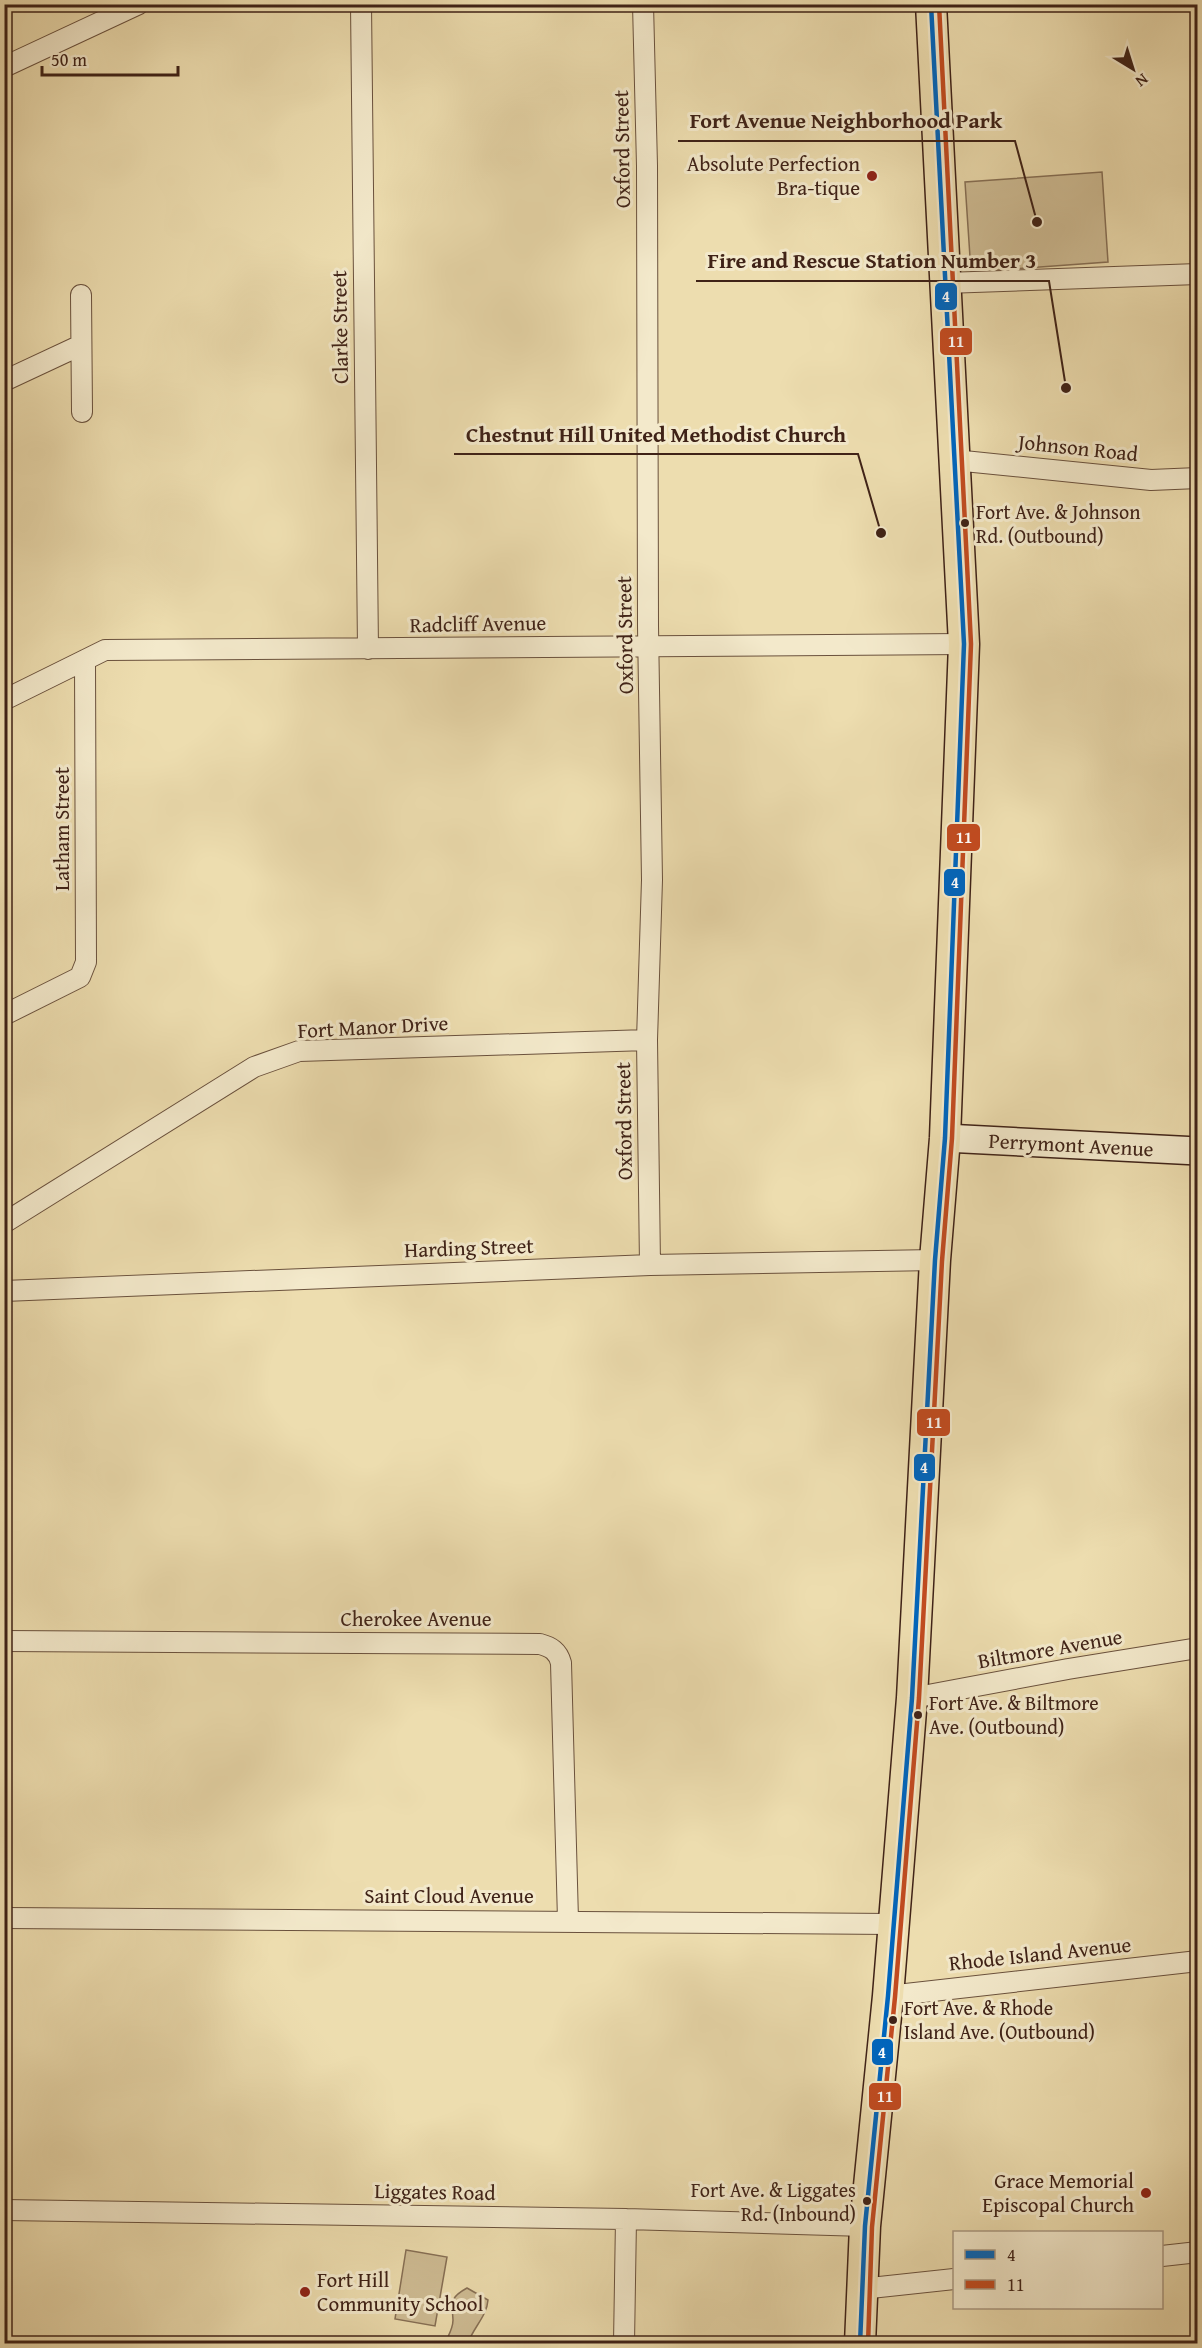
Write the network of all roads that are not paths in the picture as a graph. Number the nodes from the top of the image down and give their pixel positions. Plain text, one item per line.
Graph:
1 (140, 4) edge
2 (361, 4) edge
3 (643, 4) edge
4 (931, 4) edge
5 (4, 67) edge
6 (1197, 274) edge
7 (945, 283) junction
8 (81, 295) dead end
9 (81, 345) junction
10 (4, 381) edge
11 (82, 412) dead end
12 (954, 460) junction
13 (1197, 478) edge
14 (964, 644) junction
15 (648, 646) junction
16 (368, 649) junction
17 (85, 660) junction
18 (4, 700) edge
19 (4, 1015) edge
20 (647, 1040) junction
21 (945, 1138) junction
22 (1197, 1151) edge
23 (4, 1223) edge
24 (935, 1260) junction
25 (650, 1265) junction
26 (4, 1291) edge
27 (4, 1641) edge
28 (1197, 1648) edge
29 (912, 1698) junction
30 (4, 1918) edge
31 (568, 1920) junction
32 (892, 1924) junction
33 (1197, 1961) edge
34 (888, 1996) junction
35 (4, 2210) edge
36 (626, 2219) junction
37 (865, 2226) junction
38 (1197, 2252) edge
39 (1163, 2256) edge
40 (953, 2279) edge
41 (861, 2289) junction
42 (624, 2343) edge
43 (860, 2343) edge

1 - 5 street
2 - 16 street, Clarke Street
3 - 15 street, Oxford Street
4 - 7 main road
6 - 7 street
7 - 12 main road
8 - 9 street
9 - 10 street
9 - 11 street
12 - 13 street, Johnson Road
12 - 14 main road
14 - 15 street, Radcliff Avenue
14 - 21 main road
15 - 16 street, Radcliff Avenue
15 - 20 street, Oxford Street
16 - 17 street, Radcliff Avenue
17 - 18 street, Radcliff Avenue
17 - 19 street, Latham Street
20 - 23 street, Fort Manor Drive
20 - 25 street, Oxford Street
21 - 22 street, Perrymont Avenue
21 - 24 main road
24 - 25 street, Harding Street
24 - 29 main road
25 - 26 street, Harding Street
27 - 31 street, Cherokee Avenue
28 - 29 street, Biltmore Avenue
29 - 32 main road
30 - 31 street, Saint Cloud Avenue
31 - 32 street, Saint Cloud Avenue
32 - 34 main road
33 - 34 street, Rhode Island Avenue
34 - 37 main road
35 - 36 street, Liggates Road
36 - 37 street, Liggates Road
36 - 42 street
37 - 41 main road
38 - 39 street
40 - 41 street
41 - 43 main road

